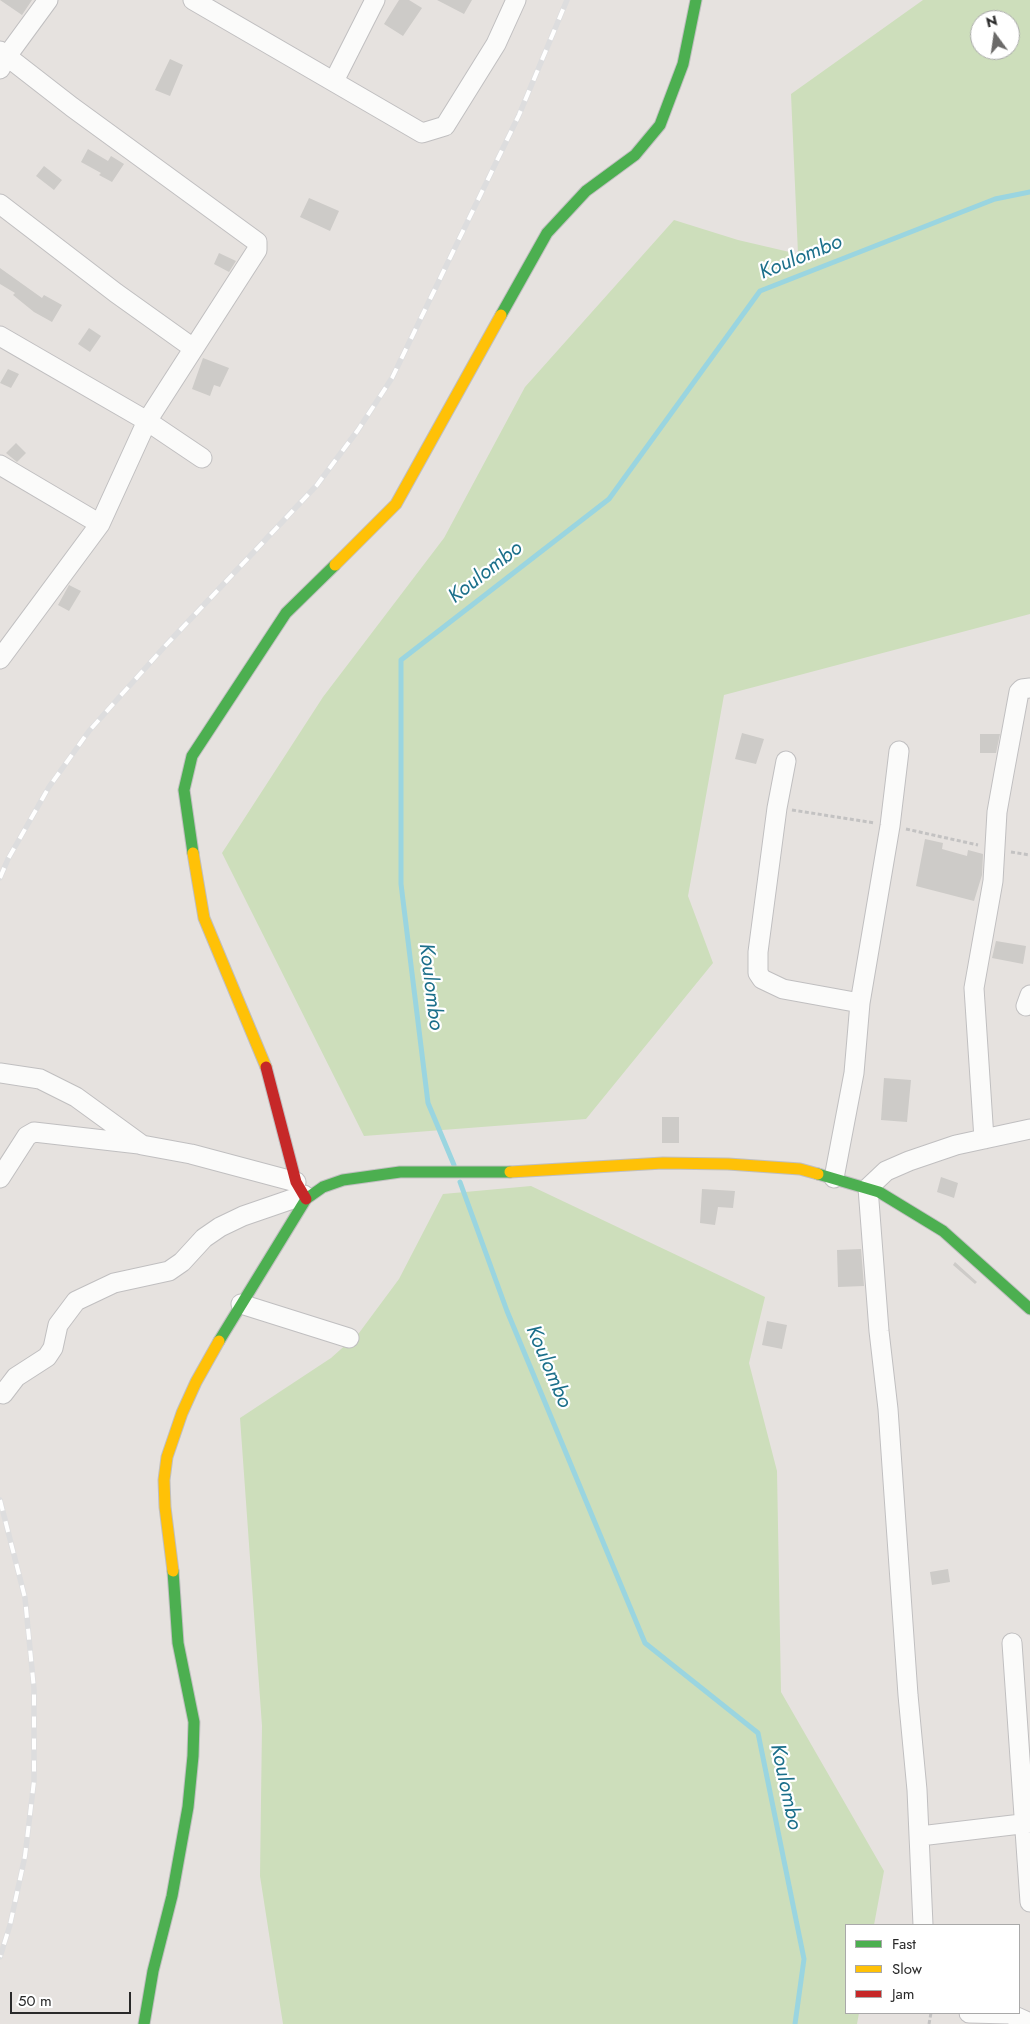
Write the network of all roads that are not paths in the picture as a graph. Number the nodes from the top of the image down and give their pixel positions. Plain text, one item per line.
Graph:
1 (48, 0) edge
2 (193, 0) edge
3 (375, 0) edge
4 (516, 0) edge
5 (696, 0) edge
6 (2, 59) edge
7 (334, 81) junction
8 (0, 204) edge
9 (0, 336) edge
10 (193, 348) junction
11 (147, 421) junction
12 (202, 458) dead end
13 (0, 465) edge
14 (100, 524) junction
15 (0, 658) edge
16 (1030, 688) edge
17 (899, 751) dead end
18 (786, 761) dead end
19 (860, 1003) junction
20 (0, 1073) edge
21 (1030, 1129) edge
22 (984, 1138) junction
23 (142, 1145) junction
24 (0, 1178) edge
25 (834, 1178) junction
26 (868, 1188) junction
27 (302, 1192) junction
28 (240, 1304) junction
29 (1030, 1309) edge
30 (349, 1338) dead end
31 (3, 1394) dead end
32 (1012, 1643) dead end
33 (1028, 1824) edge
34 (920, 1836) junction
35 (1030, 1902) edge
36 (923, 1924) edge
37 (1010, 2014) edge
38 (1030, 2023) edge
39 (144, 2024) edge

1 - 6 street
2 - 7 street
3 - 7 street
4 - 7 street
5 - 27 street
6 - 10 street
8 - 10 street
9 - 11 street
10 - 11 street
11 - 12 street
11 - 14 street
13 - 14 street
14 - 15 street
16 - 22 street
17 - 19 street
18 - 19 street
19 - 25 street
20 - 23 street
21 - 22 street
22 - 26 street
23 - 24 street
23 - 27 street
25 - 26 street
25 - 27 street
26 - 29 street
26 - 34 street
27 - 28 street
27 - 31 street
28 - 30 street
28 - 39 street
32 - 33 street
33 - 34 street
33 - 35 street
34 - 36 street
37 - 38 street

